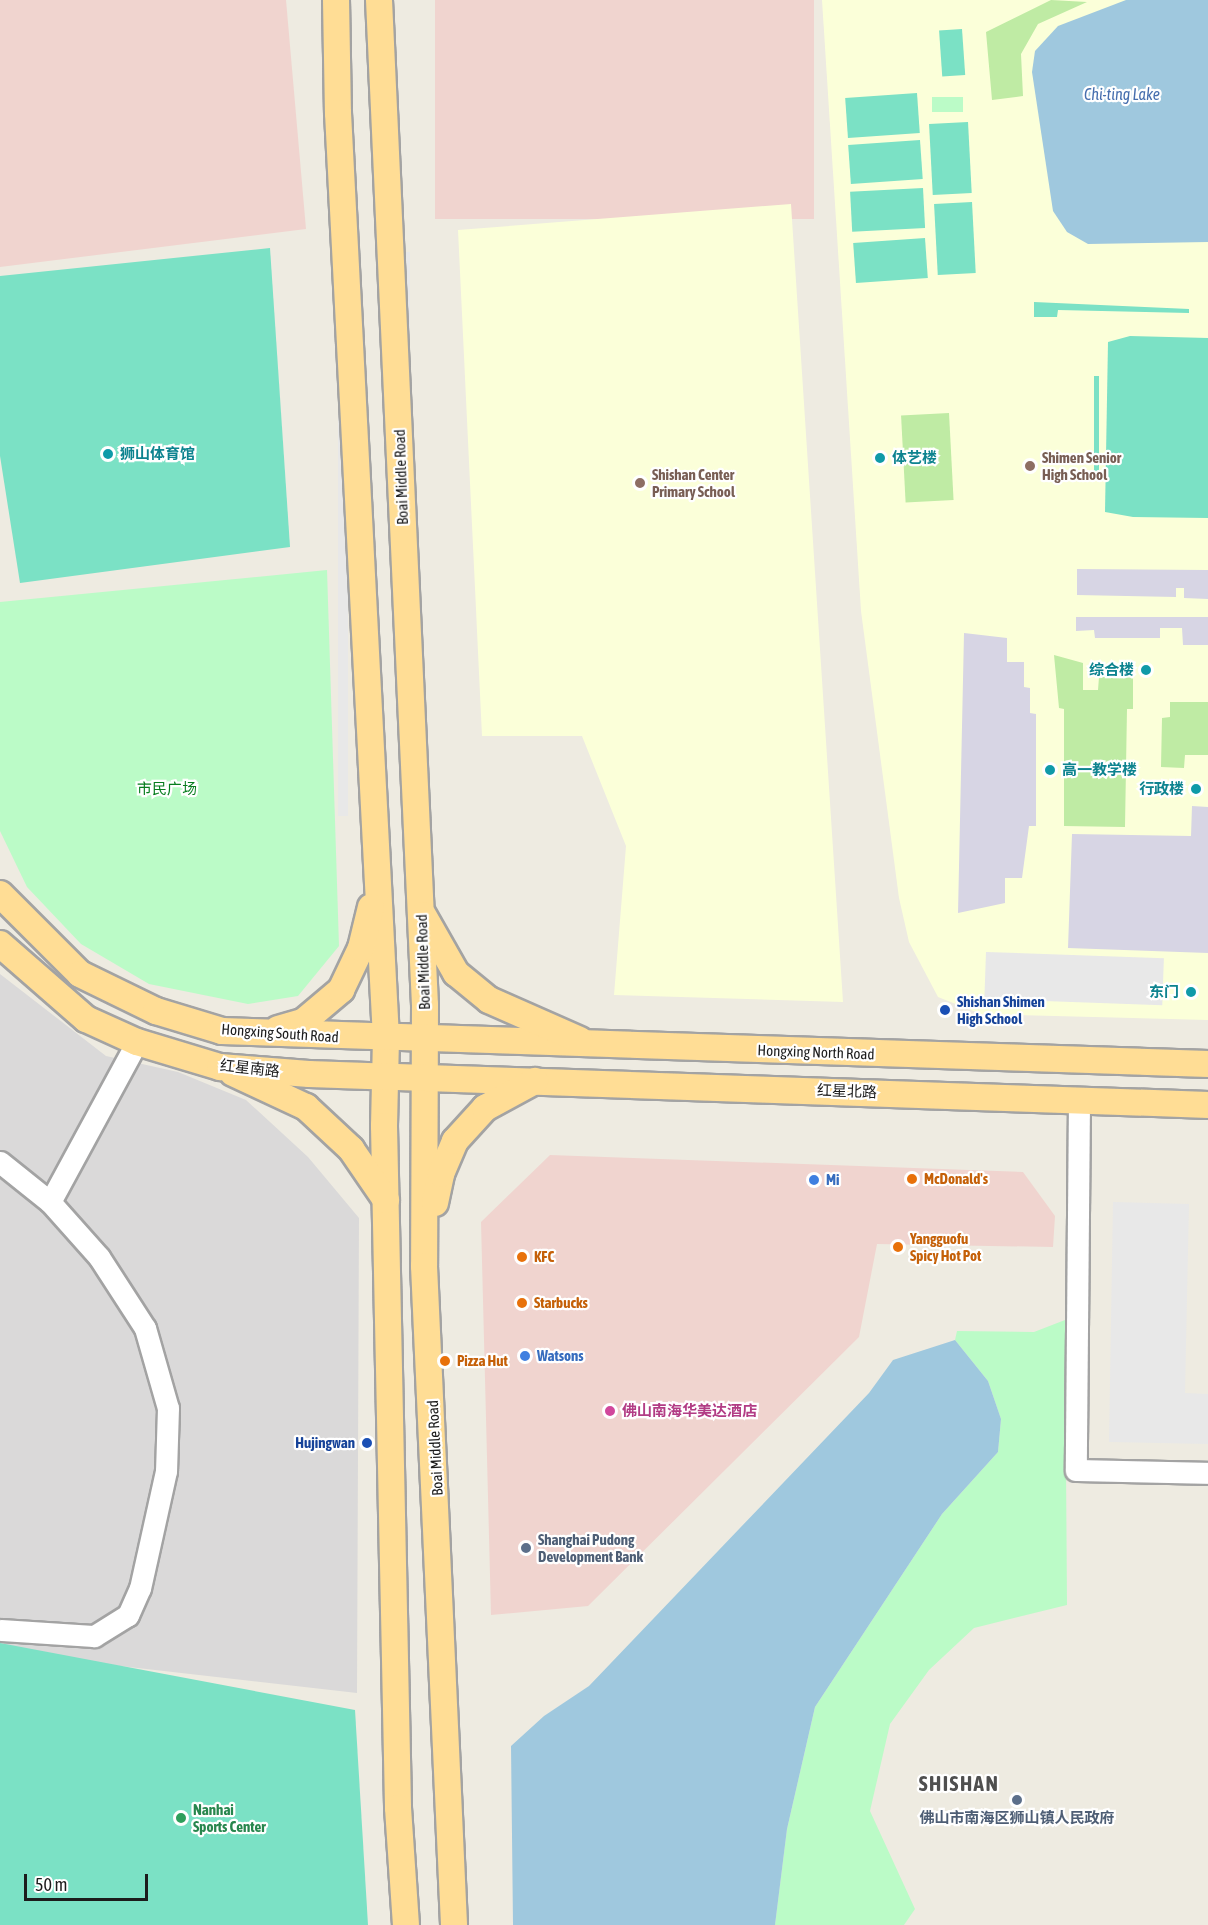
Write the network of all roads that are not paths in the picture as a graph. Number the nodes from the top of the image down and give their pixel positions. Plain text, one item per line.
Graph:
1 (336, 0) edge
2 (379, 0) edge
3 (377, 883) junction
4 (0, 894) edge
5 (421, 910) junction
6 (0, 944) edge
7 (267, 1033) junction
8 (386, 1038) junction
9 (424, 1039) junction
10 (137, 1042) junction
11 (592, 1045) junction
12 (1208, 1064) edge
13 (219, 1066) junction
14 (385, 1076) junction
15 (424, 1076) junction
16 (537, 1080) junction
17 (1079, 1100) junction
18 (1208, 1105) edge
19 (0, 1162) edge
20 (386, 1201) junction
21 (50, 1202) junction
22 (424, 1266) junction
23 (1208, 1473) edge
24 (0, 1630) edge
25 (406, 1925) edge
26 (454, 1925) edge

1 - 3 main road
2 - 5 main road, Boai Middle Road
3 - 7 main road
3 - 8 main road
4 - 7 main road, Hongxing South Road
5 - 9 main road, Boai Middle Road
5 - 11 main road
6 - 10 main road, 红星南路
7 - 8 main road, Hongxing South Road
8 - 9 main road, Hongxing South Road
8 - 14 main road
9 - 11 main road, Hongxing North Road
9 - 15 main road, Boai Middle Road
10 - 13 main road, 红星南路
10 - 21 street
11 - 12 main road, Hongxing North Road
13 - 14 main road, 红星南路
13 - 20 main road
14 - 15 main road, 红星南路
14 - 20 main road
15 - 16 main road, 红星南路
15 - 22 main road, Boai Middle Road
16 - 17 main road, 红星北路
16 - 22 main road
17 - 18 main road
17 - 23 street
19 - 21 street
20 - 25 main road
21 - 24 street
22 - 26 main road, Boai Middle Road

